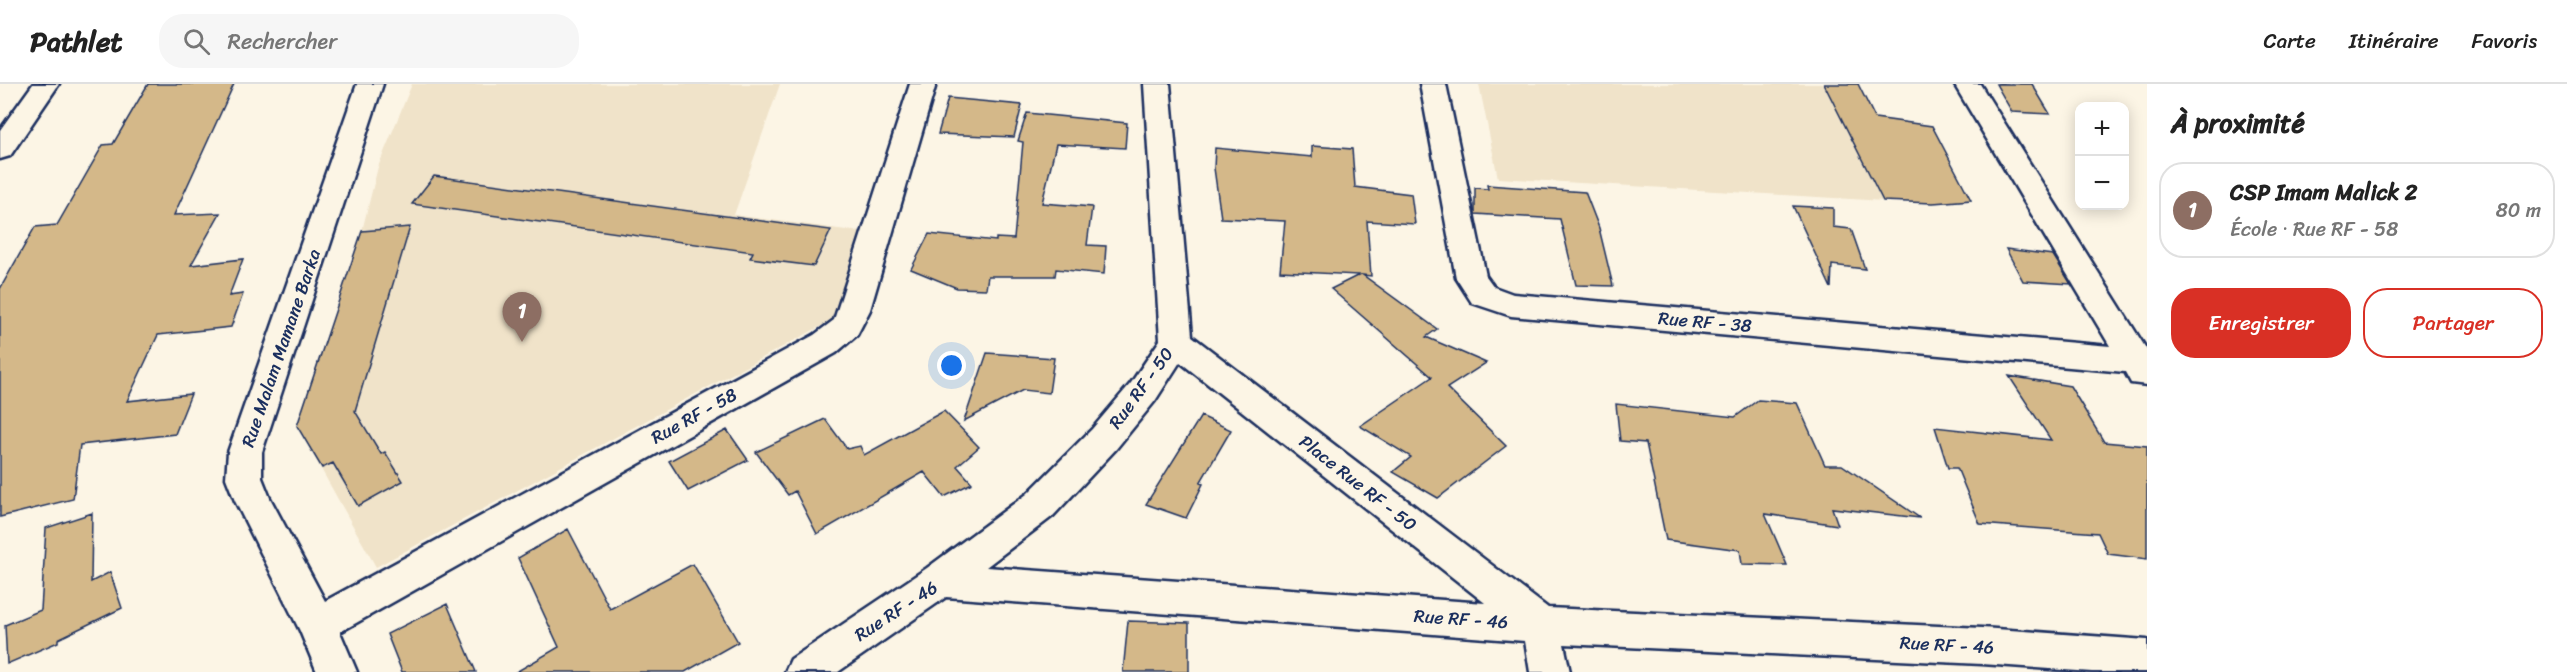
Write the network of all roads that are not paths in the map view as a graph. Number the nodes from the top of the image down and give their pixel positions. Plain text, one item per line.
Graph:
1 (46, 84) edge
2 (370, 84) edge
3 (923, 84) edge
4 (1157, 84) edge
5 (1433, 84) edge
6 (1968, 84) edge
7 (0, 150) edge
8 (1176, 340) junction
9 (2143, 367) edge
10 (940, 580) junction
11 (317, 625) junction
12 (1541, 625) junction
13 (2147, 658) edge
14 (1987, 659) edge
15 (337, 672) edge
16 (805, 672) edge
17 (1550, 672) edge

1 - 7 street
2 - 11 street, Rue Malam Mamane Barka
3 - 11 street, Rue RF - 58
4 - 8 street, Rue RF - 50
5 - 9 street, Rue RF - 38
6 - 9 street
8 - 10 street, Rue RF - 50
8 - 12 street, Place Rue RF - 50
10 - 12 street, Rue RF - 46
10 - 16 street, Rue RF - 46
11 - 15 street, Rue Malam Mamane Barka
12 - 14 street, Rue RF - 46
12 - 17 street
13 - 14 street, Rue RF - 46

